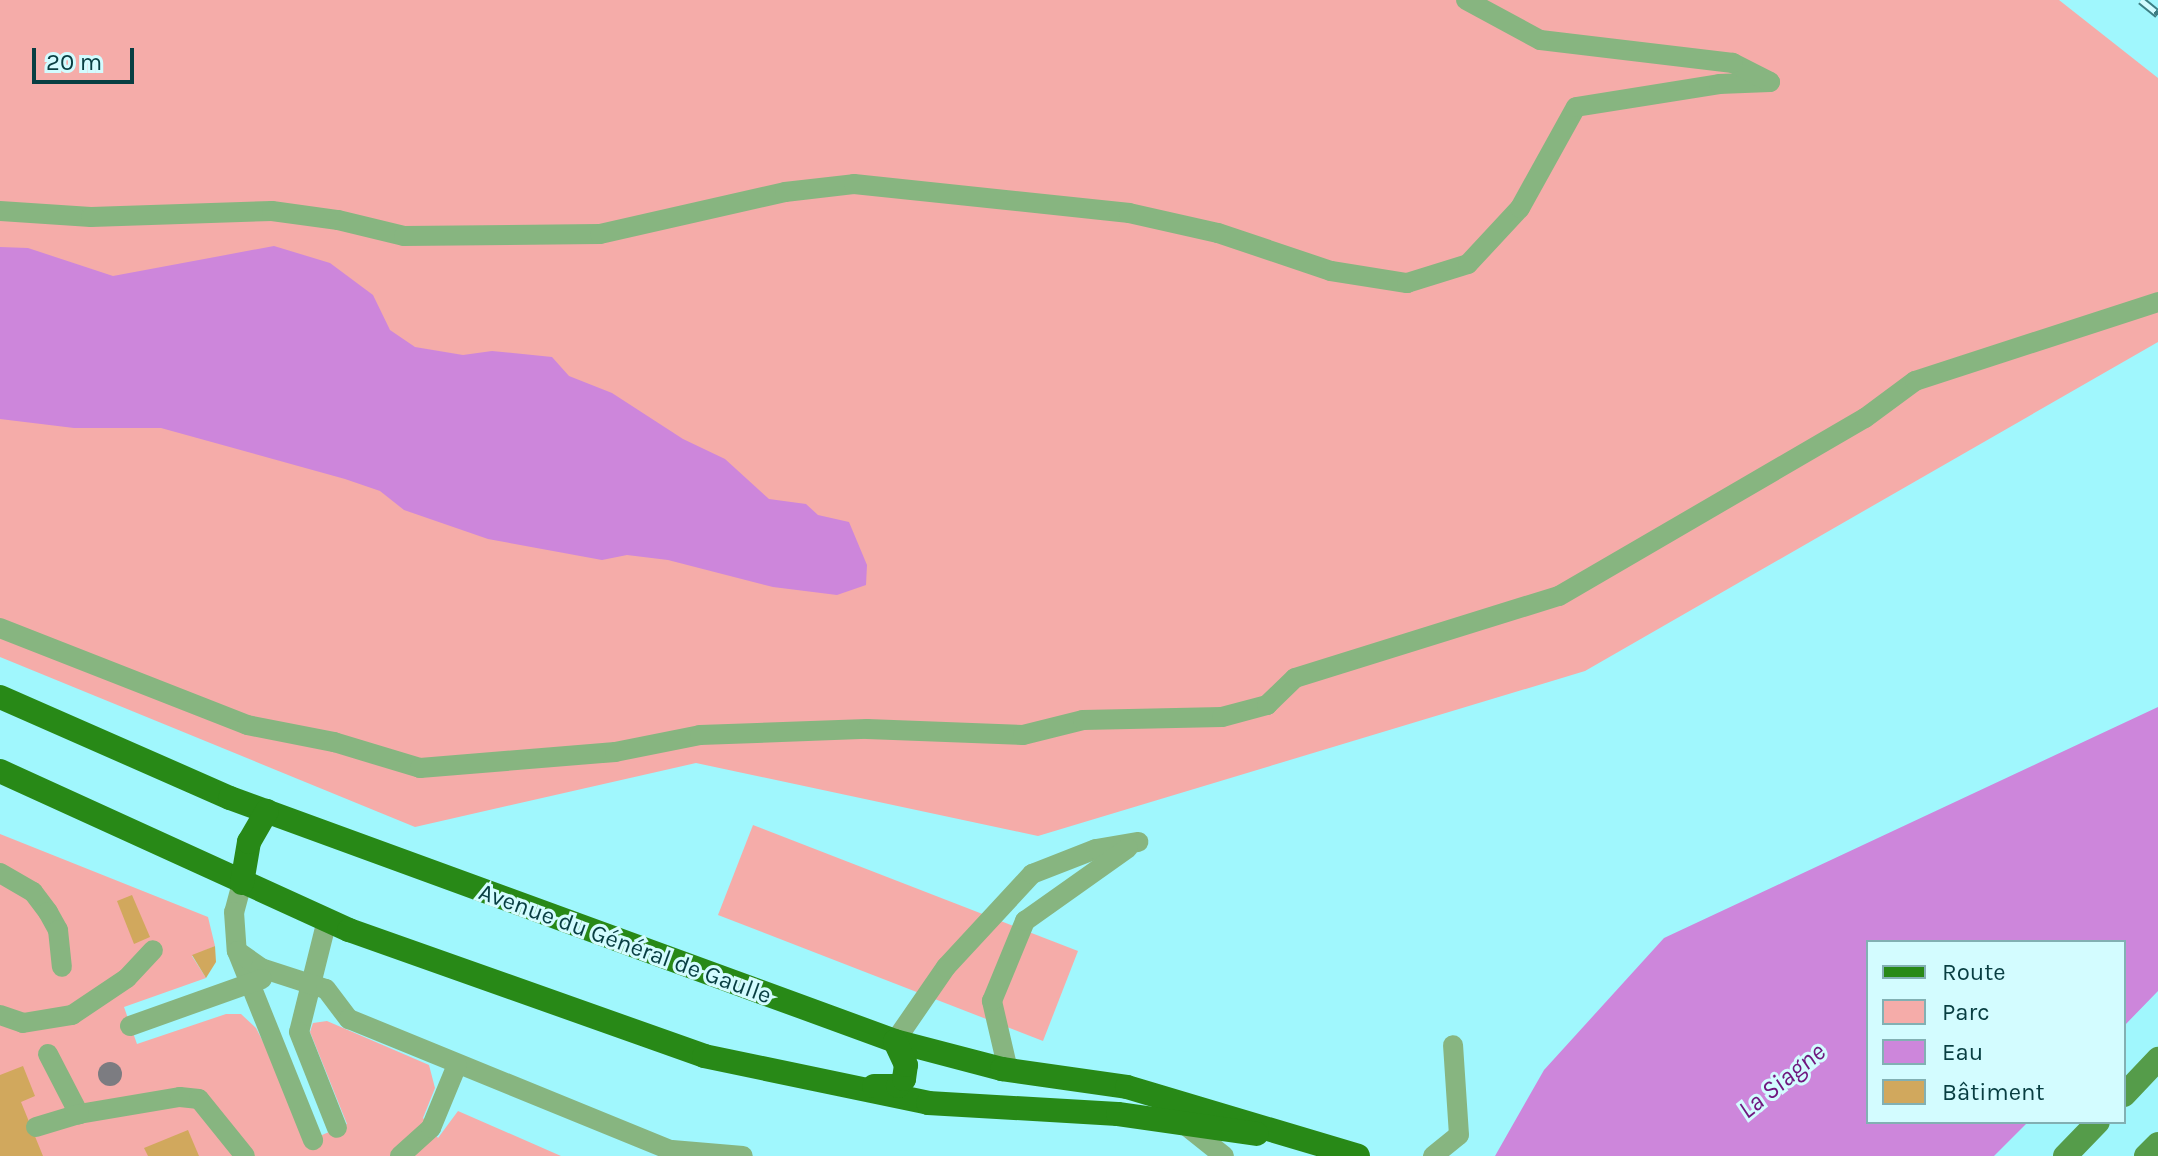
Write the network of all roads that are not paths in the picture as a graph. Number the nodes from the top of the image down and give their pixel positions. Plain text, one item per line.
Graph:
1 (1466, 0) edge
2 (0, 211) edge
3 (2158, 302) edge
4 (0, 628) edge
5 (0, 697) edge
6 (0, 771) edge
7 (267, 811) junction
8 (0, 873) edge
9 (242, 883) junction
10 (327, 920) junction
11 (153, 950) dead end
12 (237, 951) junction
13 (62, 967) dead end
14 (279, 973) junction
15 (309, 982) junction
16 (250, 984) junction
17 (0, 1015) edge
18 (130, 1026) dead end
19 (895, 1041) junction
20 (1453, 1045) dead end
21 (48, 1054) dead end
22 (2158, 1059) edge
23 (457, 1065) junction
24 (1008, 1070) junction
25 (855, 1086) junction
26 (2126, 1093) edge
27 (79, 1114) junction
28 (1180, 1121) junction
29 (2096, 1124) edge
30 (36, 1127) dead end
31 (337, 1128) dead end
32 (1267, 1132) junction
33 (313, 1140) dead end
34 (2158, 1144) edge
35 (676, 1153) edge
36 (245, 1156) edge
37 (400, 1156) edge
38 (743, 1156) edge
39 (1224, 1156) edge
40 (1358, 1156) edge
41 (1433, 1156) edge
42 (2065, 1156) edge
43 (2146, 1156) edge

1 - 2 lane
3 - 4 lane
5 - 7 main road, Avenue du Général de Gaulle
6 - 9 main road, Avenue du Général de Gaulle
7 - 9 main road
7 - 19 main road, Avenue du Général de Gaulle
8 - 13 lane
9 - 10 main road, Avenue du Général de Gaulle
9 - 12 lane
10 - 15 lane
10 - 25 main road, Avenue du Général de Gaulle
11 - 17 lane
12 - 14 lane
12 - 16 lane
14 - 15 lane
14 - 16 lane
15 - 23 lane
15 - 31 lane
16 - 18 lane
16 - 33 lane
19 - 24 main road, Avenue du Général de Gaulle
19 - 24 lane
19 - 25 main road
20 - 41 lane
21 - 27 lane
22 - 26 main road
23 - 35 lane
23 - 37 lane
24 - 32 main road, Avenue du Général de Gaulle
25 - 28 main road, Avenue du Général de Gaulle
27 - 30 lane
27 - 36 lane
28 - 32 main road, Avenue du Général de Gaulle
28 - 39 lane
29 - 42 main road
32 - 40 main road, Avenue du Général de Gaulle
34 - 43 main road
35 - 38 lane

